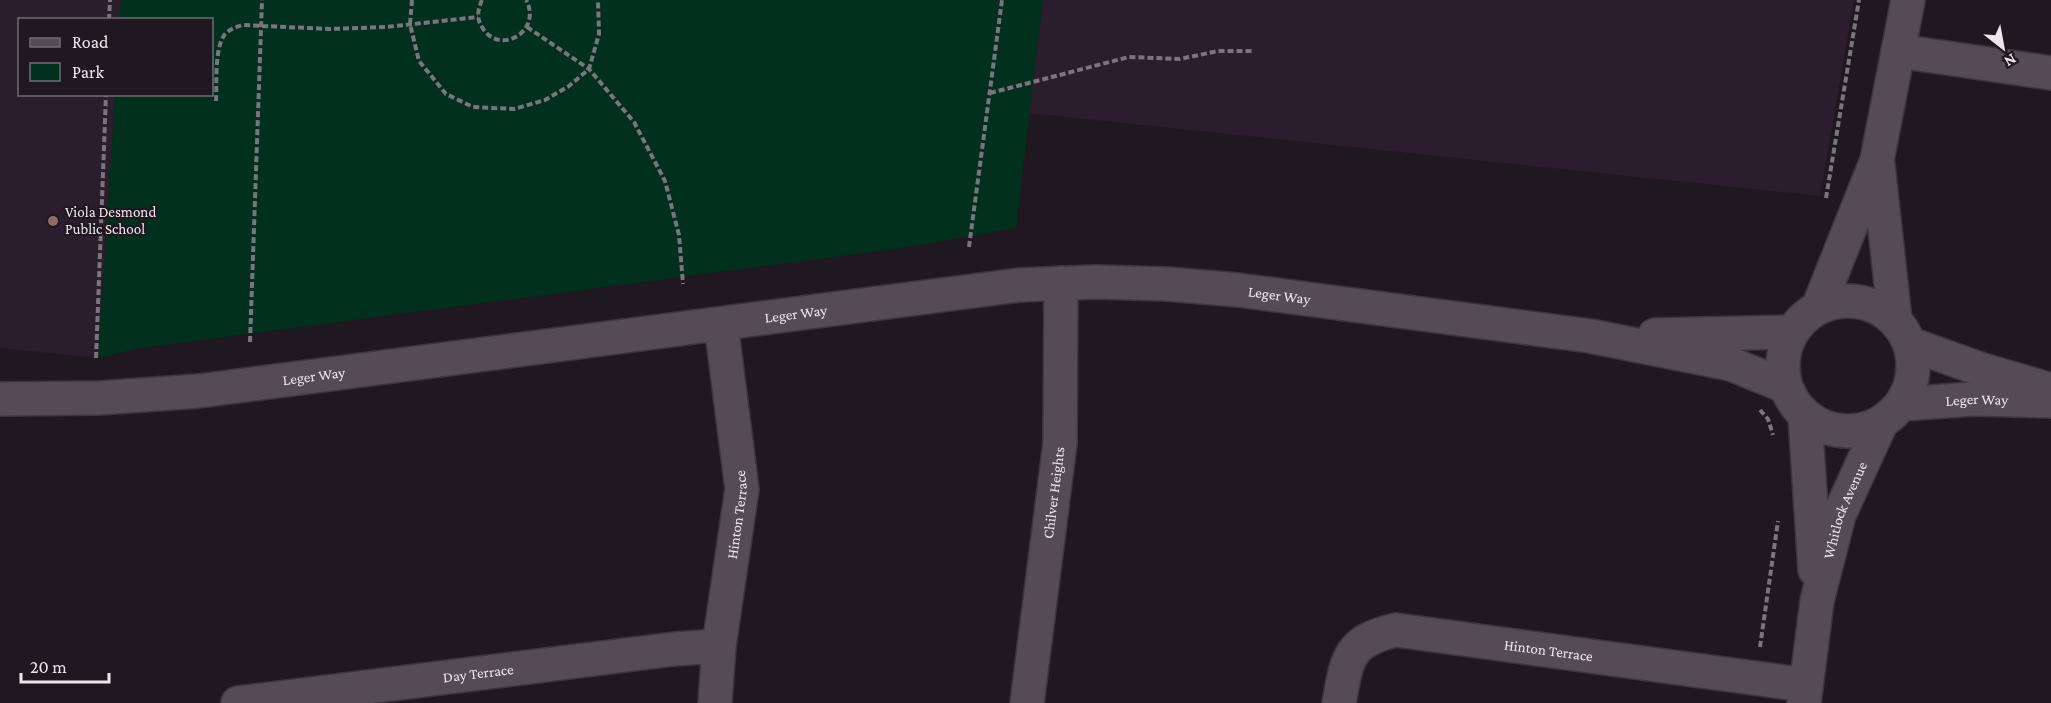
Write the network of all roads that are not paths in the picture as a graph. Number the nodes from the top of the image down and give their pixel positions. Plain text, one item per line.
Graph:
1 (1908, 0) edge
2 (1898, 51) junction
3 (2051, 73) edge
4 (1877, 160) junction
5 (1061, 283) junction
6 (1818, 308) junction
7 (722, 324) junction
8 (1792, 332) junction
9 (1903, 332) junction
10 (1590, 336) junction
11 (1785, 386) junction
12 (2051, 390) edge
13 (0, 399) edge
14 (2051, 401) edge
15 (1892, 413) junction
16 (1804, 416) junction
17 (1817, 601) junction
18 (719, 646) junction
19 (1805, 694) edge
20 (238, 703) edge
21 (715, 703) edge
22 (1027, 703) edge
23 (1339, 703) edge

1 - 2 street
2 - 3 street
2 - 4 street
4 - 6 street
4 - 9 street
5 - 7 street, Leger Way
5 - 10 street, Leger Way
5 - 22 street, Chilver Heights
6 - 8 street
6 - 9 street
7 - 13 street, Leger Way
7 - 18 street, Hinton Terrace
8 - 10 street, Leger Way
8 - 11 street
9 - 12 street, Leger Way
9 - 15 street
10 - 11 street, Leger Way
11 - 16 street
14 - 15 street, Leger Way
15 - 16 street
15 - 17 street, Whitlock Avenue
16 - 17 street, Whitlock Avenue
17 - 19 street, Whitlock Avenue
18 - 20 street, Day Terrace
18 - 21 street, Hinton Terrace
19 - 23 street, Hinton Terrace

